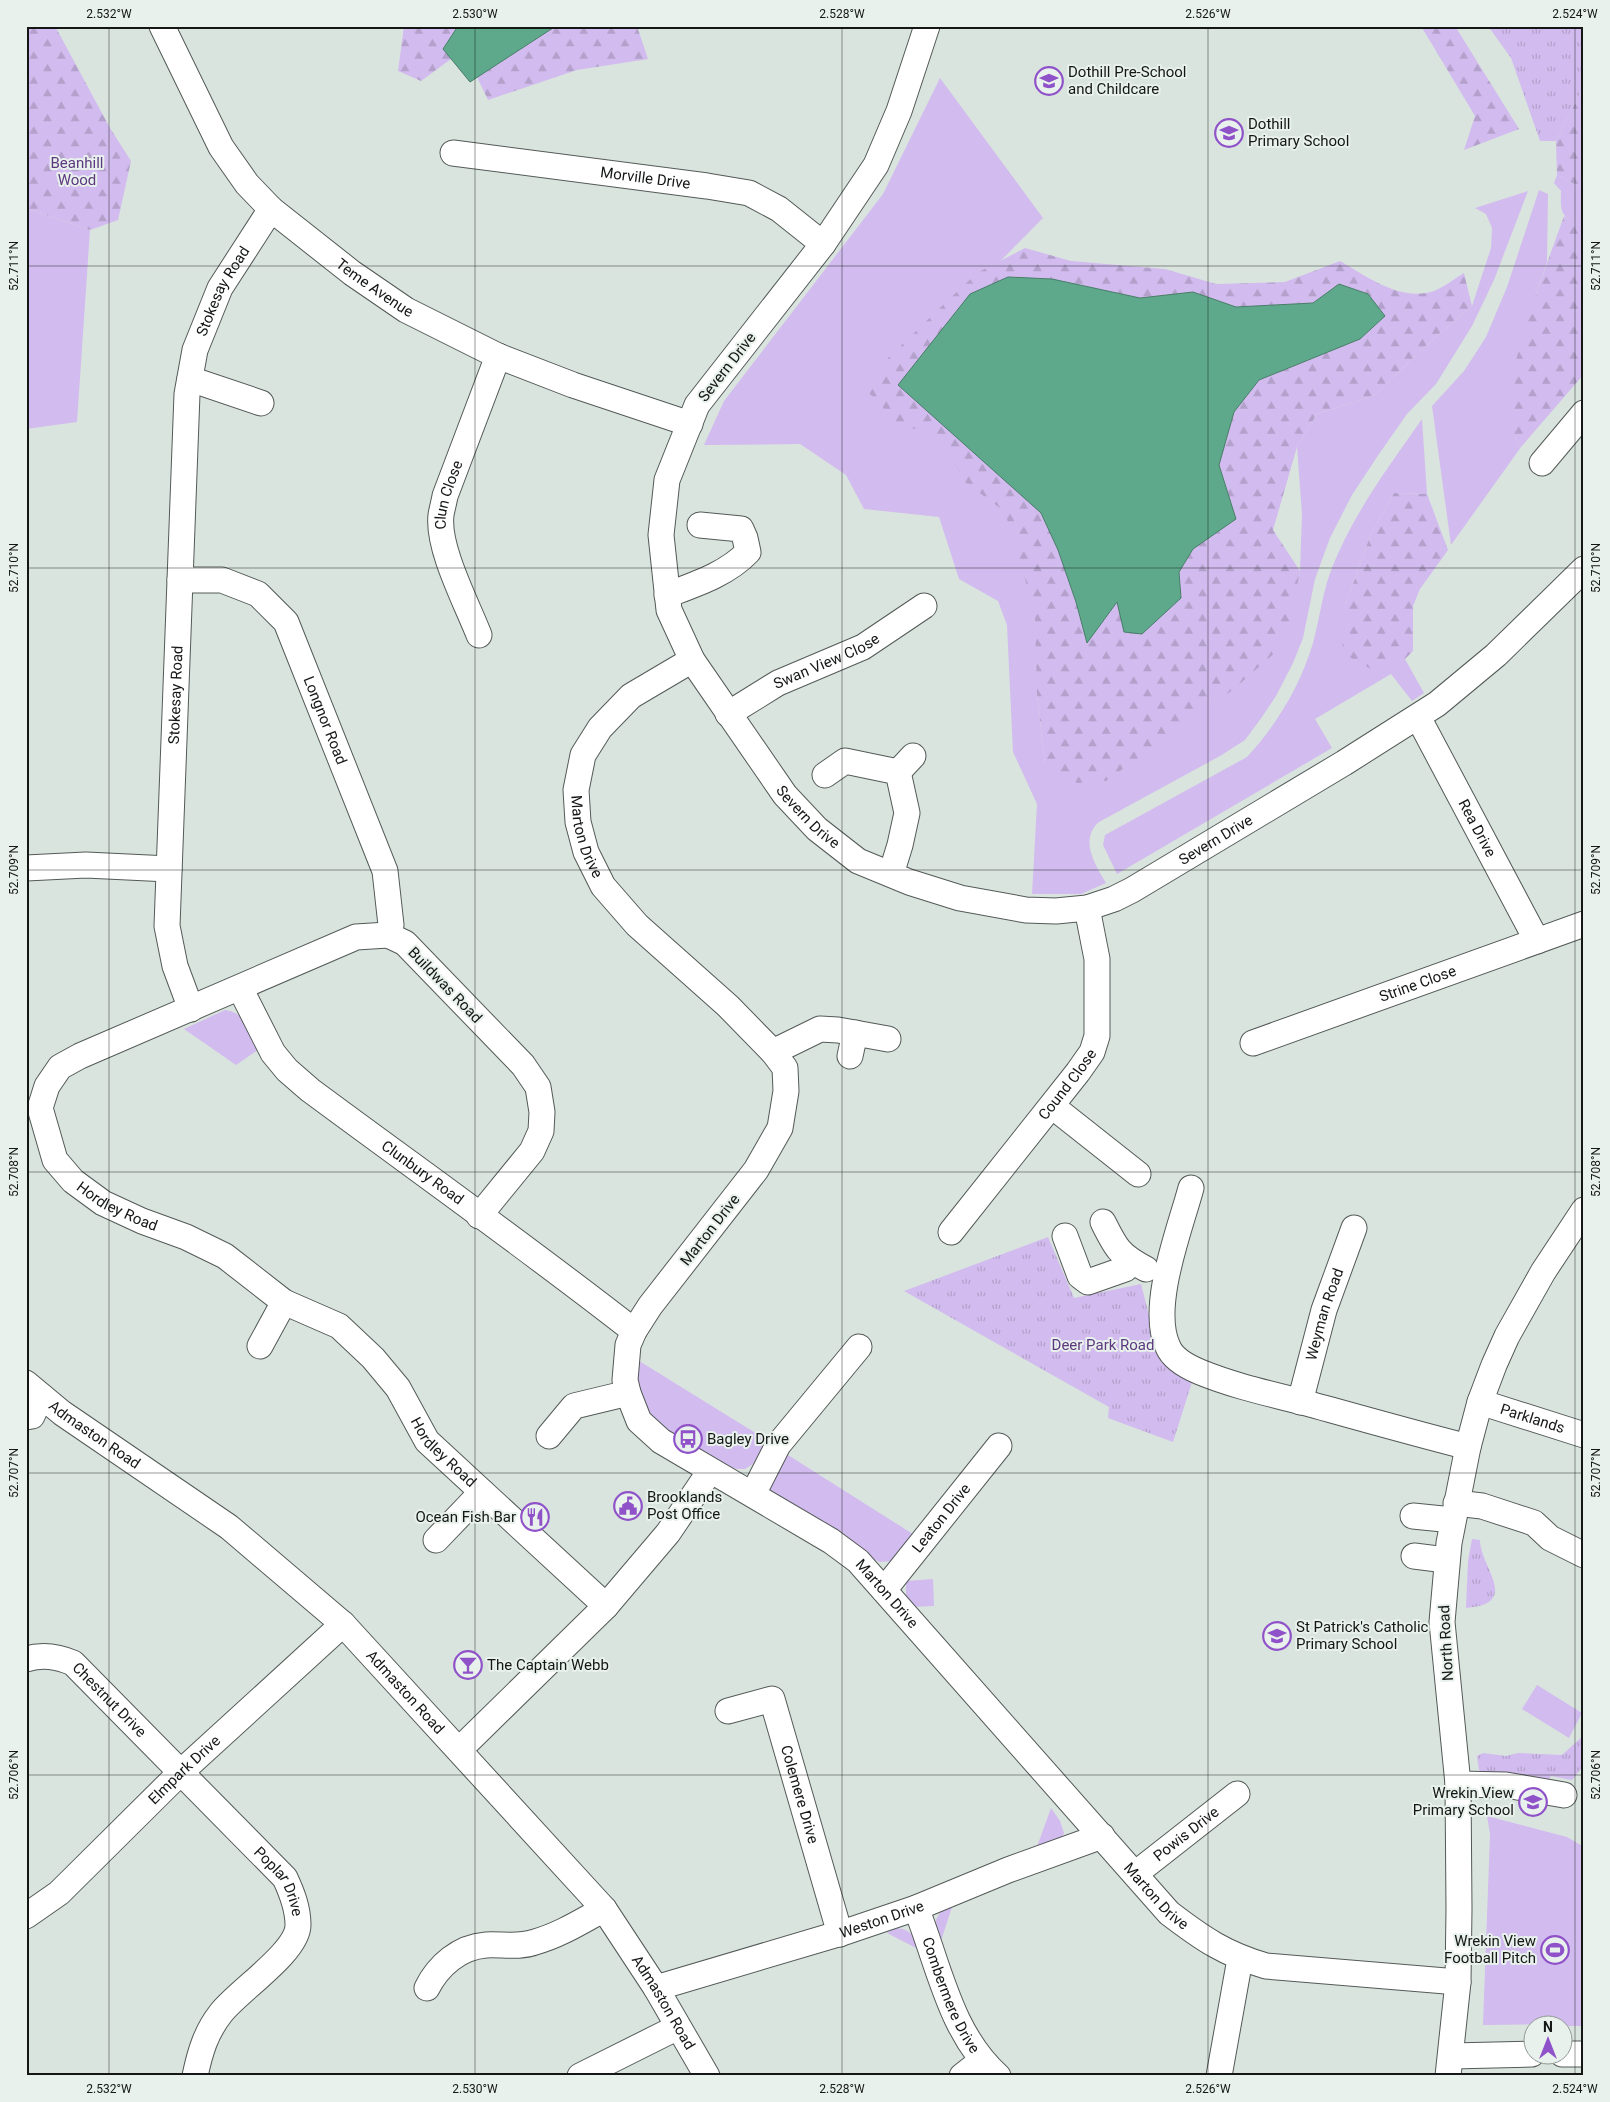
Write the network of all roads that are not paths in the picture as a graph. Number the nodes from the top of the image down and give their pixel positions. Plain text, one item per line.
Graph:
1 (162, 26) edge
2 (927, 26) edge
3 (453, 153) dead end
4 (270, 209) junction
5 (823, 244) junction
6 (498, 356) junction
7 (190, 379) junction
8 (261, 403) dead end
9 (1584, 412) edge
10 (690, 424) junction
11 (1542, 463) dead end
12 (700, 525) dead end
13 (1583, 573) edge
14 (180, 580) junction
15 (667, 595) junction
16 (924, 606) dead end
17 (480, 635) dead end
18 (692, 660) junction
19 (728, 714) junction
20 (1418, 717) junction
21 (825, 775) dead end
22 (26, 868) edge
23 (169, 869) junction
24 (891, 874) junction
25 (1086, 908) junction
26 (1584, 924) edge
27 (388, 935) junction
28 (1537, 941) junction
29 (240, 988) junction
30 (191, 1009) junction
31 (888, 1039) dead end
32 (1253, 1043) dead end
33 (774, 1052) junction
34 (1052, 1106) junction
35 (33, 1107) edge
36 (1138, 1174) dead end
37 (1191, 1188) dead end
38 (1584, 1210) edge
39 (479, 1216) junction
40 (1103, 1222) dead end
41 (1354, 1228) dead end
42 (951, 1232) dead end
43 (1065, 1236) dead end
44 (1133, 1262) junction
45 (1166, 1279) junction
46 (284, 1302) junction
47 (634, 1331) junction
48 (260, 1346) dead end
49 (859, 1347) dead end
50 (34, 1389) edge
51 (628, 1393) junction
52 (1300, 1402) junction
53 (1480, 1402) junction
54 (26, 1417) edge
55 (1584, 1435) edge
56 (549, 1436) dead end
57 (999, 1446) dead end
58 (1468, 1447) junction
59 (710, 1471) junction
60 (482, 1492) junction
61 (753, 1494) junction
62 (1455, 1511) junction
63 (1414, 1516) dead end
64 (436, 1540) dead end
65 (1584, 1555) edge
66 (1414, 1556) dead end
67 (1446, 1560) junction
68 (884, 1590) junction
69 (606, 1606) junction
70 (343, 1624) junction
71 (26, 1659) edge
72 (728, 1711) dead end
73 (459, 1750) junction
74 (181, 1772) junction
75 (1458, 1784) junction
76 (1237, 1794) dead end
77 (1564, 1795) dead end
78 (1102, 1836) junction
79 (1135, 1874) junction
80 (916, 1908) junction
81 (604, 1909) junction
82 (26, 1916) edge
83 (840, 1934) junction
84 (1240, 1959) junction
85 (1458, 1982) junction
86 (427, 1988) dead end
87 (656, 1988) junction
88 (678, 2027) junction
89 (1522, 2055) edge
90 (1450, 2066) edge
91 (980, 2071) edge
92 (195, 2076) edge
93 (580, 2076) edge
94 (707, 2076) edge
95 (1218, 2076) edge

1 - 4 street, Teme Avenue
2 - 5 street, Severn Drive
3 - 5 street, Morville Drive
4 - 6 street, Teme Avenue
4 - 7 street, Stokesay Road
5 - 10 street, Severn Drive
6 - 10 street, Teme Avenue
6 - 17 street, Clun Close
7 - 8 street
7 - 14 street, Stokesay Road
9 - 11 street
10 - 15 street, Severn Drive
12 - 15 street
13 - 20 street, Severn Drive
14 - 23 street, Stokesay Road
14 - 27 street, Longnor Road
15 - 18 street, Severn Drive
16 - 19 street, Swan View Close
18 - 19 street, Severn Drive
18 - 33 street, Marton Drive
19 - 24 street, Severn Drive
20 - 25 street, Severn Drive
20 - 28 street, Rea Drive
21 - 24 street
22 - 23 street
23 - 30 street, Stokesay Road
24 - 25 street, Severn Drive
25 - 34 street, Cound Close
26 - 28 street, Strine Close
27 - 29 street
27 - 39 street, Buildwas Road
28 - 32 street, Strine Close
29 - 30 street
29 - 39 street, Clunbury Road
30 - 35 street, Hordley Road
31 - 33 street
33 - 47 street, Marton Drive
34 - 36 street
34 - 42 street, Cound Close
35 - 46 street, Hordley Road
37 - 45 street
38 - 53 street, North Road
39 - 47 street, Clunbury Road
40 - 44 street
41 - 52 street, Weyman Road
43 - 44 street
44 - 45 street
45 - 52 street
46 - 48 street
46 - 60 street, Hordley Road
47 - 51 street, Marton Drive
49 - 61 street
50 - 54 street
50 - 70 street, Admaston Road
51 - 56 street
51 - 59 street, Marton Drive
52 - 58 street
53 - 55 street, Parklands
53 - 58 street, North Road
57 - 68 street, Leaton Drive
58 - 62 street, North Road
59 - 61 street, Marton Drive
59 - 69 street
60 - 64 street
60 - 69 street, Hordley Road
61 - 68 street, Marton Drive
62 - 63 street
62 - 65 street
62 - 67 street, North Road
66 - 67 street
67 - 75 street, North Road
68 - 78 street, Marton Drive
69 - 73 street
70 - 73 street, Admaston Road
70 - 74 street, Elmpark Drive
71 - 74 street, Chestnut Drive
72 - 83 street, Colemere Drive
73 - 81 street, Admaston Road
74 - 82 street, Elmpark Drive
74 - 92 street, Poplar Drive
75 - 77 street
75 - 85 street, North Road
76 - 79 street, Powis Drive
78 - 79 street, Marton Drive
78 - 80 street, Weston Drive
79 - 84 street, Marton Drive
80 - 83 street, Weston Drive
80 - 91 street, Combermere Drive
81 - 86 street
81 - 87 street, Admaston Road
83 - 87 street, Weston Drive
84 - 85 street, Marton Drive
84 - 95 street
85 - 90 street, North Road
87 - 88 street, Admaston Road
88 - 93 street
88 - 94 street, Admaston Road
89 - 90 street

